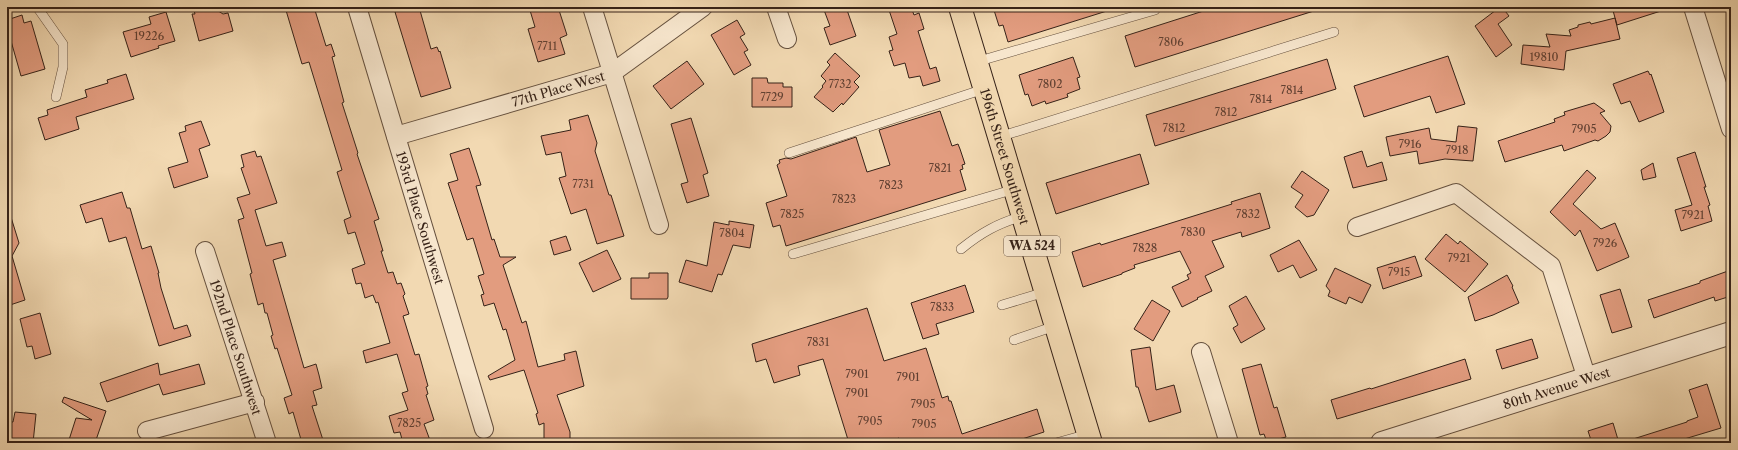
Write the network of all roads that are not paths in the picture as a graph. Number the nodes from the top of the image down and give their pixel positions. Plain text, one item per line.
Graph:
1 (37, 7) edge
2 (357, 7) edge
3 (592, 7) edge
4 (703, 7) edge
5 (776, 7) edge
6 (960, 7) edge
7 (1694, 7) edge
8 (1155, 10) dead end
9 (1334, 32) dead end
10 (787, 39) dead end
11 (976, 62) junction
12 (612, 73) junction
13 (984, 89) junction
14 (56, 96) dead end
15 (1731, 129) edge
16 (396, 136) junction
17 (999, 137) junction
18 (789, 153) dead end
19 (1014, 189) junction
20 (1022, 216) junction
21 (659, 225) dead end
22 (1357, 227) dead end
23 (961, 249) dead end
24 (205, 251) dead end
25 (793, 254) dead end
26 (1045, 292) junction
27 (1002, 305) dead end
28 (1056, 326) junction
29 (1731, 333) edge
30 (1014, 340) dead end
31 (1201, 352) dead end
32 (1587, 379) junction
33 (255, 402) junction
34 (484, 429) dead end
35 (147, 431) dead end
36 (1089, 438) edge
37 (268, 443) edge
38 (1056, 443) edge
39 (1229, 443) edge
40 (1382, 443) edge

1 - 14 lane
2 - 16 street, 193rd Place Southwest
3 - 12 street
4 - 12 street, 77th Place West
5 - 10 street
6 - 11 main road, 196th Street Southwest / WA 524
7 - 15 street
8 - 11 lane
9 - 17 lane
11 - 13 main road, 196th Street Southwest / WA 524
12 - 16 street, 77th Place West
12 - 21 street
13 - 17 main road, 196th Street Southwest / WA 524
13 - 18 lane
16 - 34 street, 193rd Place Southwest
17 - 19 main road, 196th Street Southwest / WA 524
19 - 20 main road, 196th Street Southwest / WA 524
19 - 25 lane
20 - 23 lane
20 - 26 main road, 196th Street Southwest / WA 524
22 - 32 street
24 - 33 street, 192nd Place Southwest
26 - 27 lane
26 - 28 main road, 196th Street Southwest / WA 524
28 - 30 lane
28 - 36 main road, 196th Street Southwest / WA 524
29 - 32 street, 80th Avenue West
31 - 39 street
32 - 40 street, 80th Avenue West
33 - 35 street
33 - 37 street, 192nd Place Southwest
36 - 38 lane

